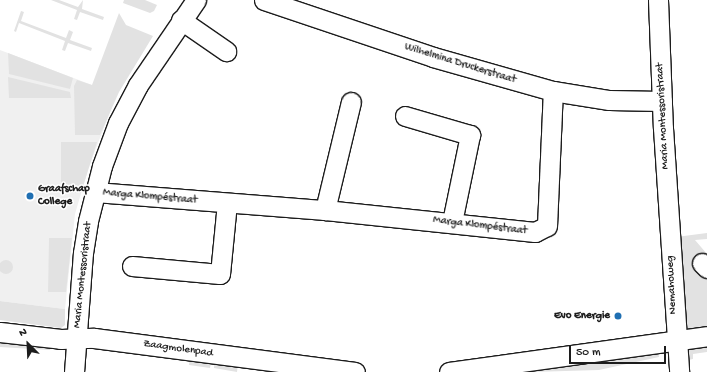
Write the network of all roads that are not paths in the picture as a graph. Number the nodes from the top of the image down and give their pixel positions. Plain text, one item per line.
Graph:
1 (196, 0) edge
2 (264, 0) edge
3 (658, 0) edge
4 (181, 20) junction
5 (226, 51) dead end
6 (553, 91) junction
7 (662, 101) junction
8 (351, 102) dead end
9 (404, 116) dead end
10 (95, 192) junction
11 (227, 203) junction
12 (325, 210) junction
13 (452, 222) junction
14 (669, 232) joint
15 (132, 266) dead end
16 (0, 332) edge
17 (707, 336) edge
18 (77, 338) junction
19 (675, 339) junction
20 (74, 372) edge
21 (355, 372) edge
22 (449, 372) edge
23 (679, 372) edge

1 - 4 street, Maria Montessoristraat
2 - 6 street, Wilhelmina Druckerstraat
3 - 7 street, Maria Montessoristraat
4 - 5 street
4 - 10 street, Maria Montessoristraat
6 - 7 street, Wilhelmina Druckerstraat
6 - 13 street, Marga Klompéstraat
7 - 14 street, Maria Montessoristraat
8 - 12 street
9 - 13 street
10 - 11 street, Marga Klompéstraat
10 - 18 street, Maria Montessoristraat
11 - 12 street, Marga Klompéstraat
11 - 15 street
12 - 13 street, Marga Klompéstraat
14 - 19 street, Nemahoweg
16 - 18 street, Zaagmolenpad
17 - 19 street
18 - 20 street, Maria Montessoristraat
18 - 21 street, Zaagmolenpad
19 - 22 street
19 - 23 street, Nemahoweg

